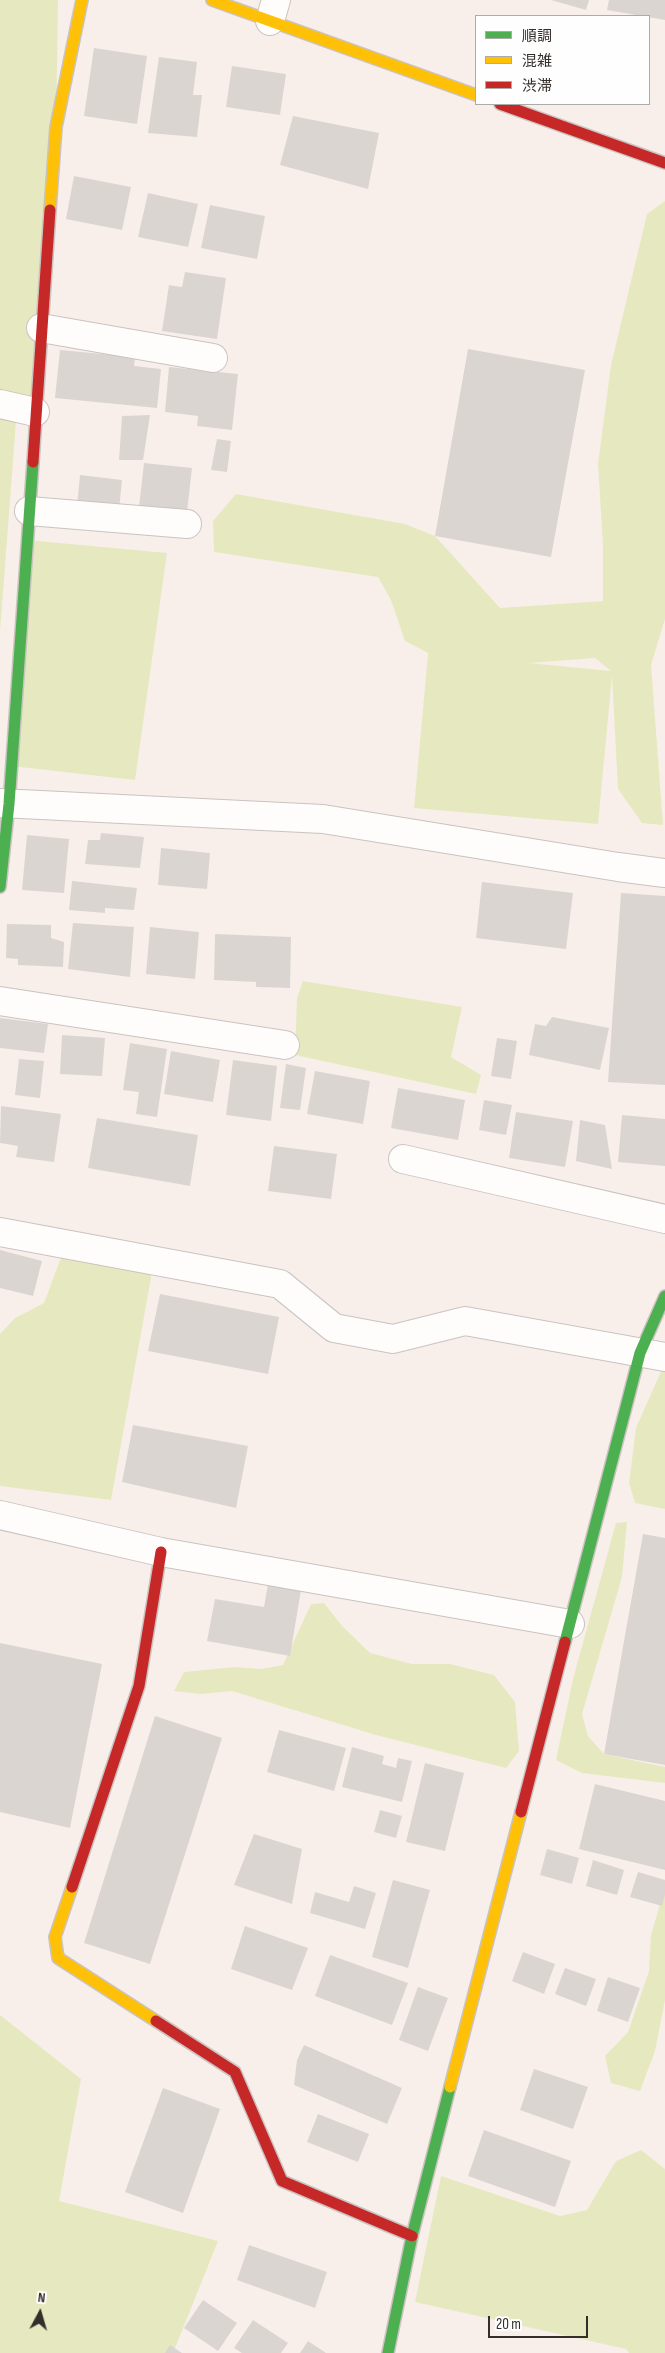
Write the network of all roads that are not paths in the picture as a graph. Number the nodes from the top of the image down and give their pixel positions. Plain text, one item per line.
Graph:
1 (82, 0) edge
2 (212, 0) edge
3 (273, 11) edge
4 (475, 95) edge
5 (503, 105) edge
6 (665, 163) edge
7 (41, 328) junction
8 (213, 358) dead end
9 (0, 404) edge
10 (35, 412) junction
11 (29, 511) junction
12 (187, 524) dead end
13 (5, 804) edge
14 (665, 873) edge
15 (0, 887) edge
16 (0, 1001) edge
17 (285, 1045) dead end
18 (403, 1159) dead end
19 (665, 1219) edge
20 (0, 1232) edge
21 (665, 1296) edge
22 (653, 1355) edge
23 (0, 1516) edge
24 (162, 1552) junction
25 (570, 1624) junction
26 (412, 2236) junction
27 (388, 2353) edge

1 - 7 street
2 - 3 street
3 - 4 street
5 - 6 street
7 - 8 street
7 - 10 street
9 - 10 street
10 - 11 street
11 - 12 street
11 - 13 street
13 - 14 street
13 - 15 street
16 - 17 street
18 - 19 street
20 - 22 street
21 - 22 street
22 - 25 street
23 - 24 street
24 - 25 street
24 - 26 street
25 - 26 street
26 - 27 street

